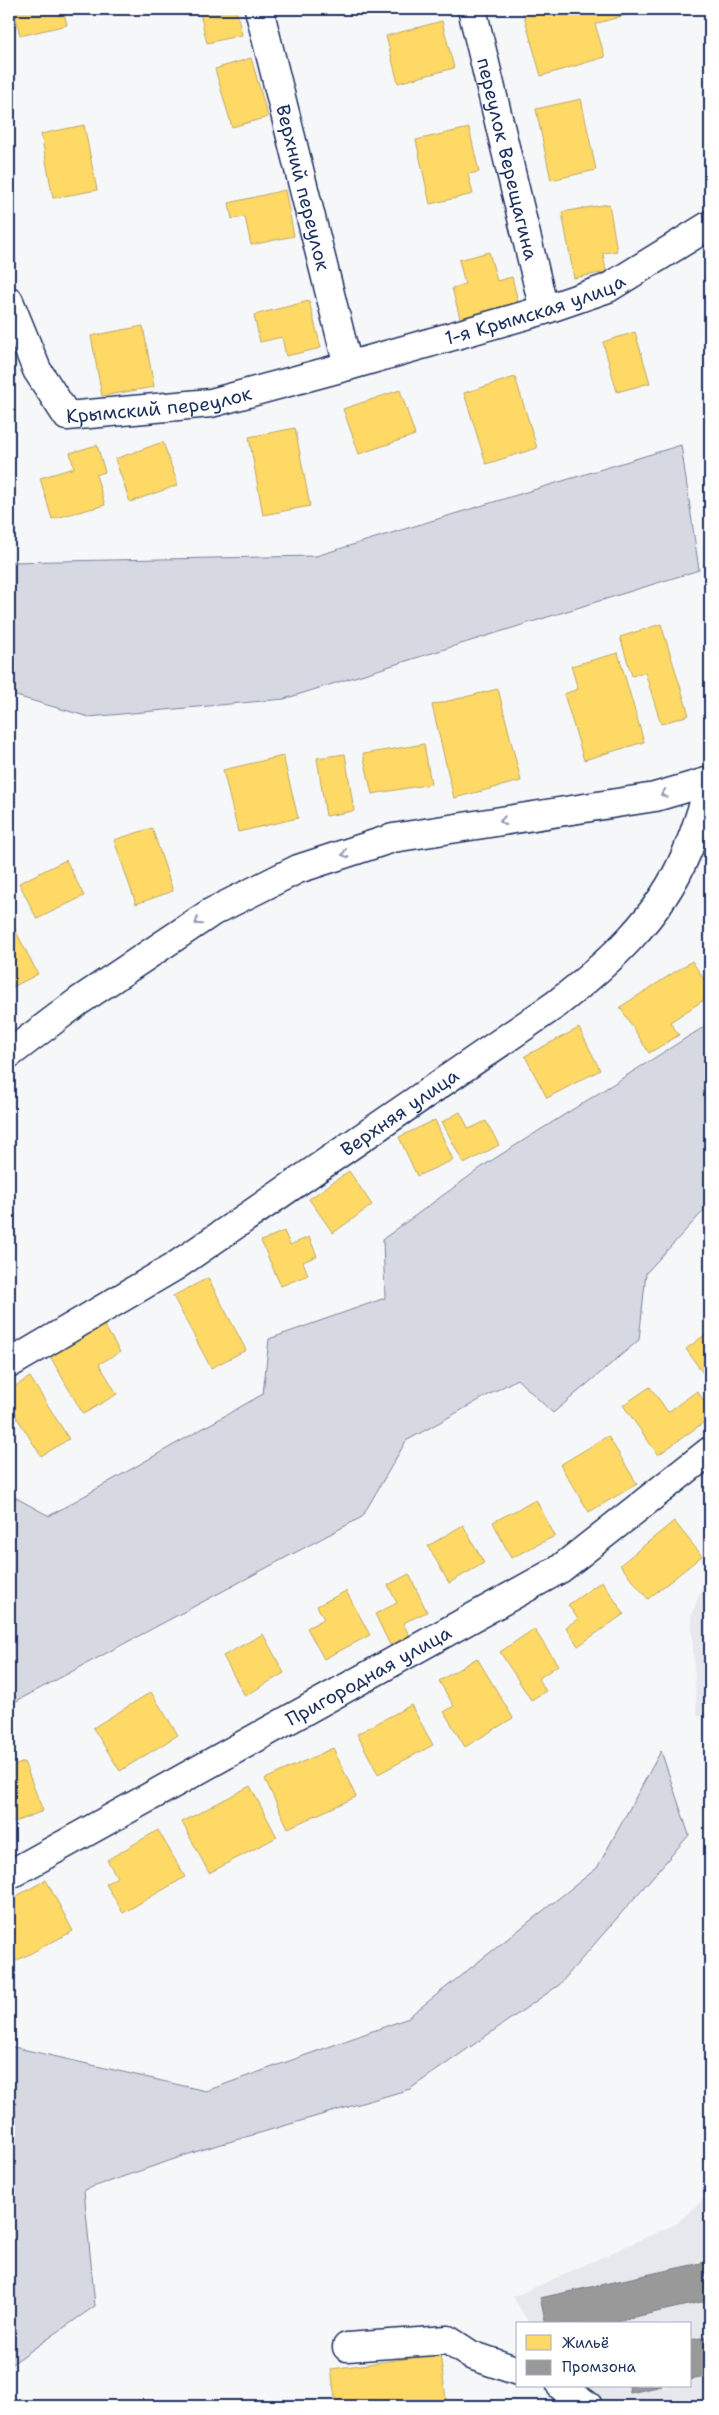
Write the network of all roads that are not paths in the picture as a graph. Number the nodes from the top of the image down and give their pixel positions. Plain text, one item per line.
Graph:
1 (259, 9) edge
2 (472, 9) edge
3 (710, 225) edge
4 (9, 301) edge
5 (544, 310) junction
6 (348, 366) junction
7 (710, 781) edge
8 (710, 785) edge
9 (9, 1054) edge
10 (9, 1364) edge
11 (710, 1451) edge
12 (9, 1875) edge
13 (348, 2347) dead end
14 (516, 2370) edge
15 (564, 2388) edge
16 (588, 2406) edge

1 - 6 street, Верхний переулок
2 - 5 street, переулок Верещагина
3 - 5 street, 1-я Крымская улица
4 - 6 street, Крымский переулок
5 - 6 street, 1-я Крымская улица
7 -> 9 street
8 - 10 street, Верхняя улица
11 - 12 street, Пригородная улица
13 - 14 street
15 - 16 street

